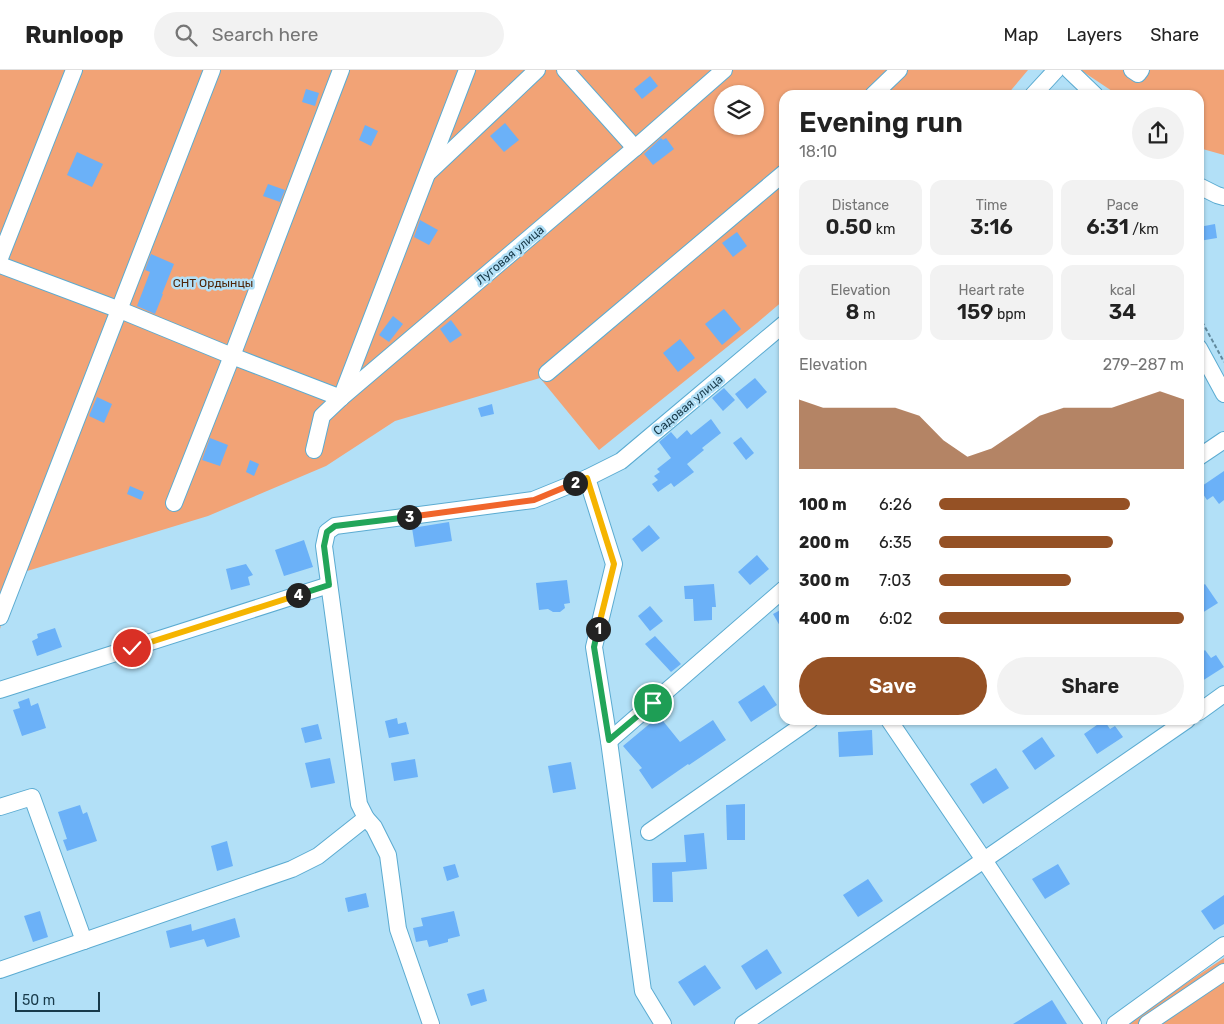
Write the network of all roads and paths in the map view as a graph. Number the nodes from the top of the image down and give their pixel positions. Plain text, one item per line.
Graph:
1 (74, 70) edge
2 (212, 70) edge
3 (341, 70) edge
4 (467, 70) edge
5 (538, 70) edge
6 (565, 70) edge
7 (724, 70) edge
8 (899, 70) edge
9 (1056, 70) edge
10 (1069, 70) edge
11 (1132, 70) edge
12 (1141, 70) edge
13 (878, 90) edge
14 (1038, 90) edge
15 (1090, 90) edge
16 (635, 148) junction
17 (425, 176) junction
18 (779, 177) edge
19 (1204, 189) edge
20 (1224, 197) edge
21 (0, 258) edge
22 (0, 265) edge
23 (120, 310) junction
24 (1204, 325) edge
25 (779, 328) edge
26 (232, 356) junction
27 (1204, 357) edge
28 (1224, 362) edge
29 (547, 373) dead end
30 (1224, 394) edge
31 (341, 398) junction
32 (1224, 440) edge
33 (314, 450) dead end
34 (1204, 454) edge
35 (587, 478) junction
36 (174, 502) dead end
37 (329, 585) junction
38 (779, 593) edge
39 (0, 617) edge
40 (0, 690) edge
41 (1224, 694) edge
42 (1204, 708) edge
43 (803, 725) edge
44 (892, 725) edge
45 (1180, 725) edge
46 (609, 740) junction
47 (0, 807) edge
48 (366, 818) junction
49 (649, 832) dead end
50 (984, 860) junction
51 (84, 941) junction
52 (1224, 946) edge
53 (0, 970) edge
54 (1224, 972) edge
55 (431, 1024) edge
56 (663, 1024) edge
57 (743, 1024) edge
58 (1093, 1024) edge
59 (1115, 1024) edge
60 (1147, 1024) edge

1 - 21 street
2 - 23 street
3 - 26 street
4 - 17 street
5 - 17 street
6 - 16 street
7 - 16 street, Луговая улица
8 - 13 street
9 - 14 street
10 - 15 street
11 - 12 street
16 - 31 street, Луговая улица
17 - 31 street
18 - 29 street
19 - 20 street
22 - 23 street
23 - 26 street
23 - 39 street
24 - 28 path
25 - 35 street, Садовая улица
26 - 31 street
26 - 36 street
27 - 30 street
31 - 33 street, Луговая улица
32 - 34 street
35 - 37 street, Садовая улица
35 - 46 street
37 - 40 street
37 - 48 street, Садовая улица
38 - 46 street
41 - 42 street
43 - 49 street
44 - 50 street
45 - 50 street
46 - 56 street
47 - 51 street
48 - 51 street
48 - 55 street, Садовая улица
50 - 57 street
50 - 58 street
51 - 53 street
52 - 59 street
54 - 60 street

